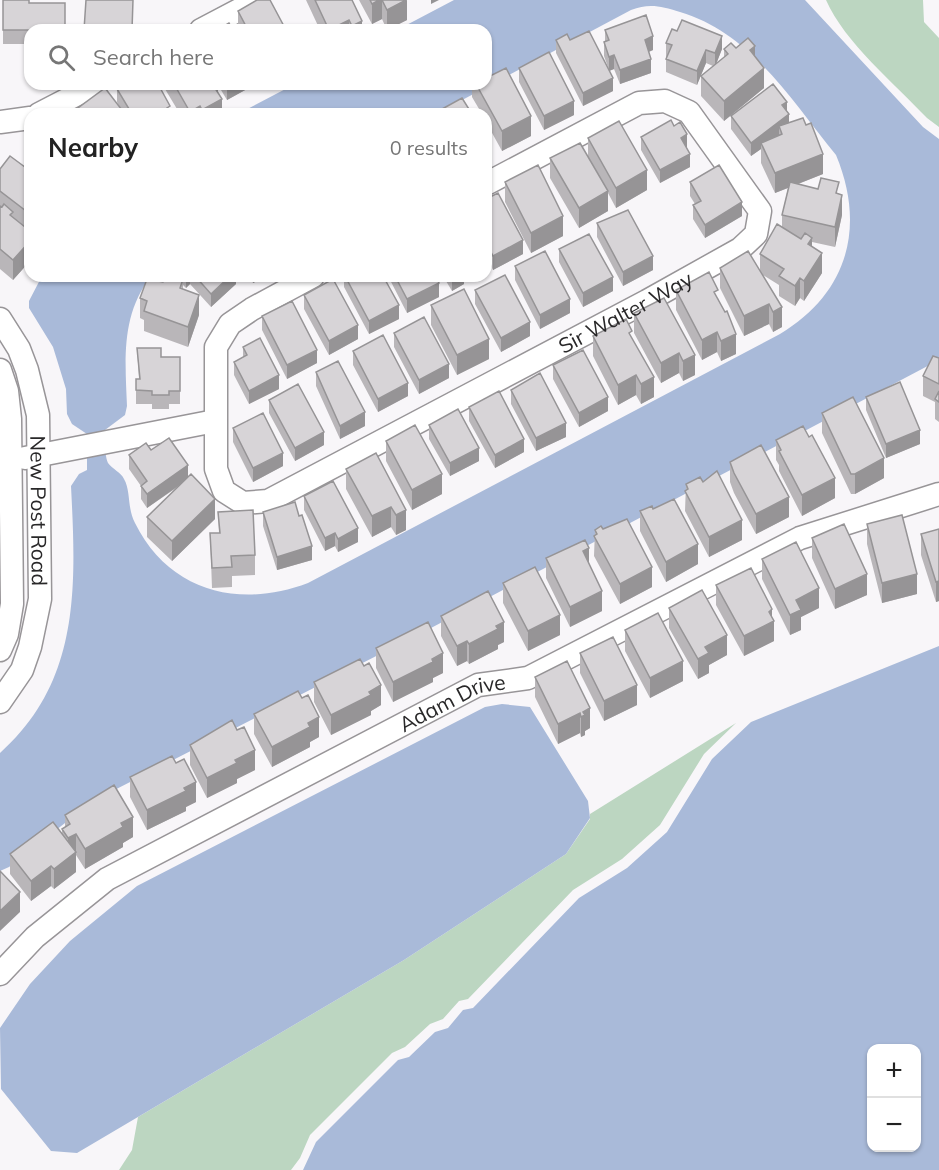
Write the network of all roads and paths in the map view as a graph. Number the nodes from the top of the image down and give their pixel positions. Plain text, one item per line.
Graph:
1 (258, 0) edge
2 (212, 24) edge
3 (85, 90) edge
4 (51, 108) edge
5 (24, 119) edge
6 (0, 122) edge
7 (492, 181) edge
8 (302, 282) edge
9 (0, 319) edge
10 (0, 370) edge
11 (215, 421) junction
12 (38, 456) junction
13 (11, 460) junction
14 (939, 494) edge
15 (0, 650) edge
16 (0, 702) edge
17 (0, 974) edge

1 - 2 street
3 - 4 street
5 - 6 street
7 - 11 street, Sir Walter Way
8 - 11 street, Sir Walter Way
9 - 12 street, New Post Road
10 - 13 street, New Post Road
11 - 12 street
12 - 13 street
12 - 16 street, New Post Road
13 - 15 street, New Post Road
14 - 17 street, Adam Drive

